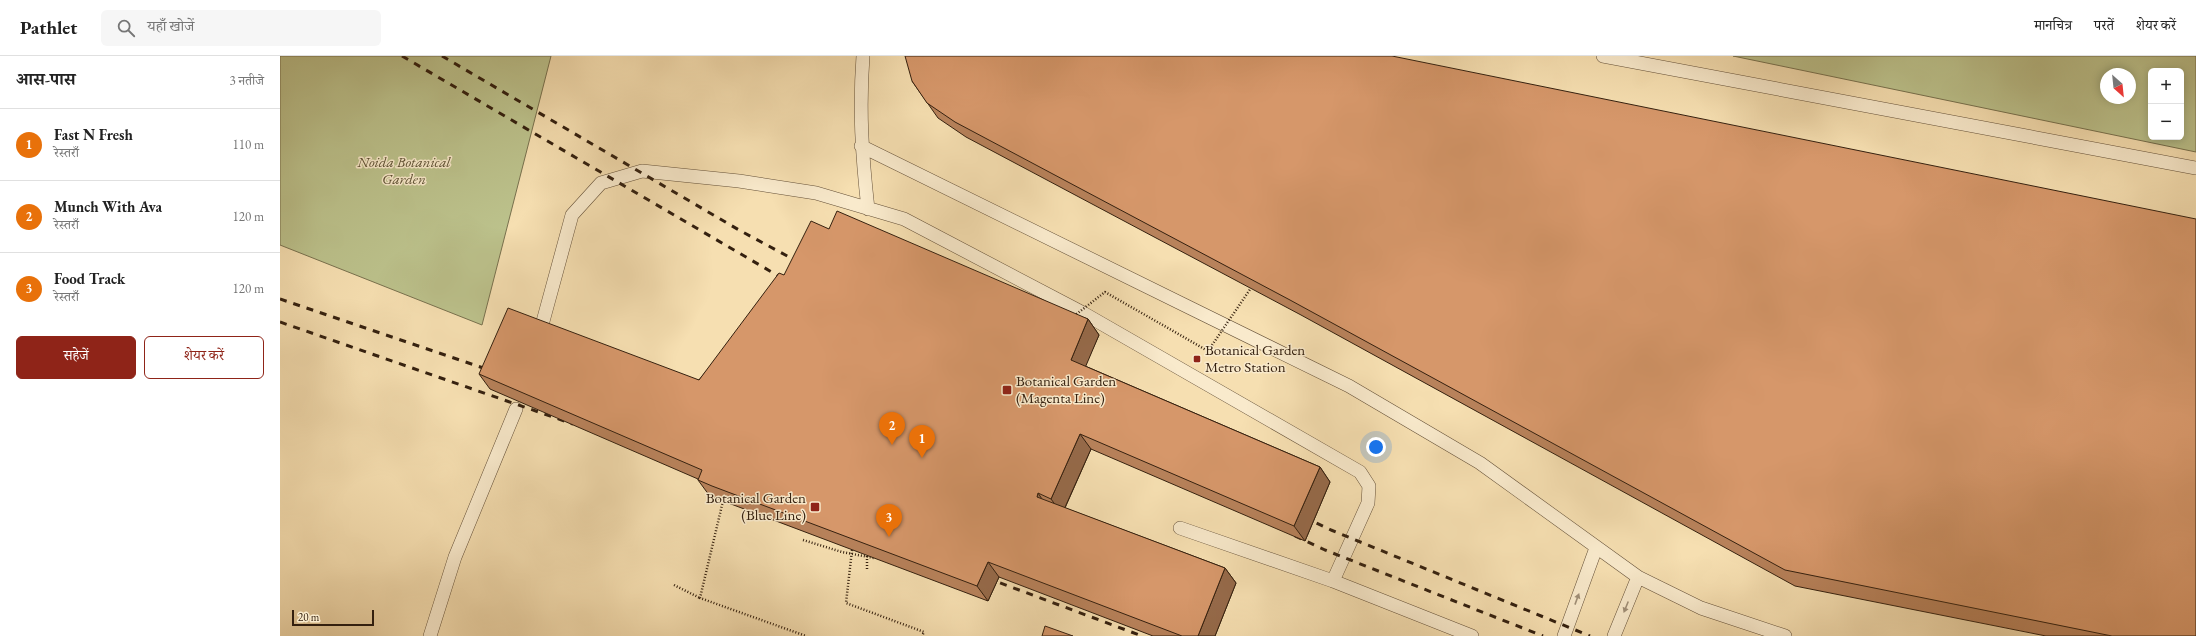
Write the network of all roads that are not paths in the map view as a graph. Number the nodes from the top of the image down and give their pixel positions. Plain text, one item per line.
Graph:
1 (863, 56) edge
2 (1603, 56) edge
3 (861, 146) junction
4 (2196, 168) edge
5 (868, 208) junction
6 (542, 325) edge
7 (516, 409) edge
8 (1180, 528) dead end
9 (1596, 548) junction
10 (1638, 577) junction
11 (1333, 581) junction
12 (430, 636) edge
13 (1472, 636) edge
14 (1564, 636) edge
15 (1614, 636) edge
16 (1785, 636) edge

1 - 3 lane
2 - 4 lane
3 - 5 lane
3 - 9 lane
5 - 6 lane
5 - 11 lane
7 - 12 lane
8 - 11 lane
9 - 10 lane
14 -> 9 lane
10 -> 15 lane
10 - 16 lane
11 - 13 lane

